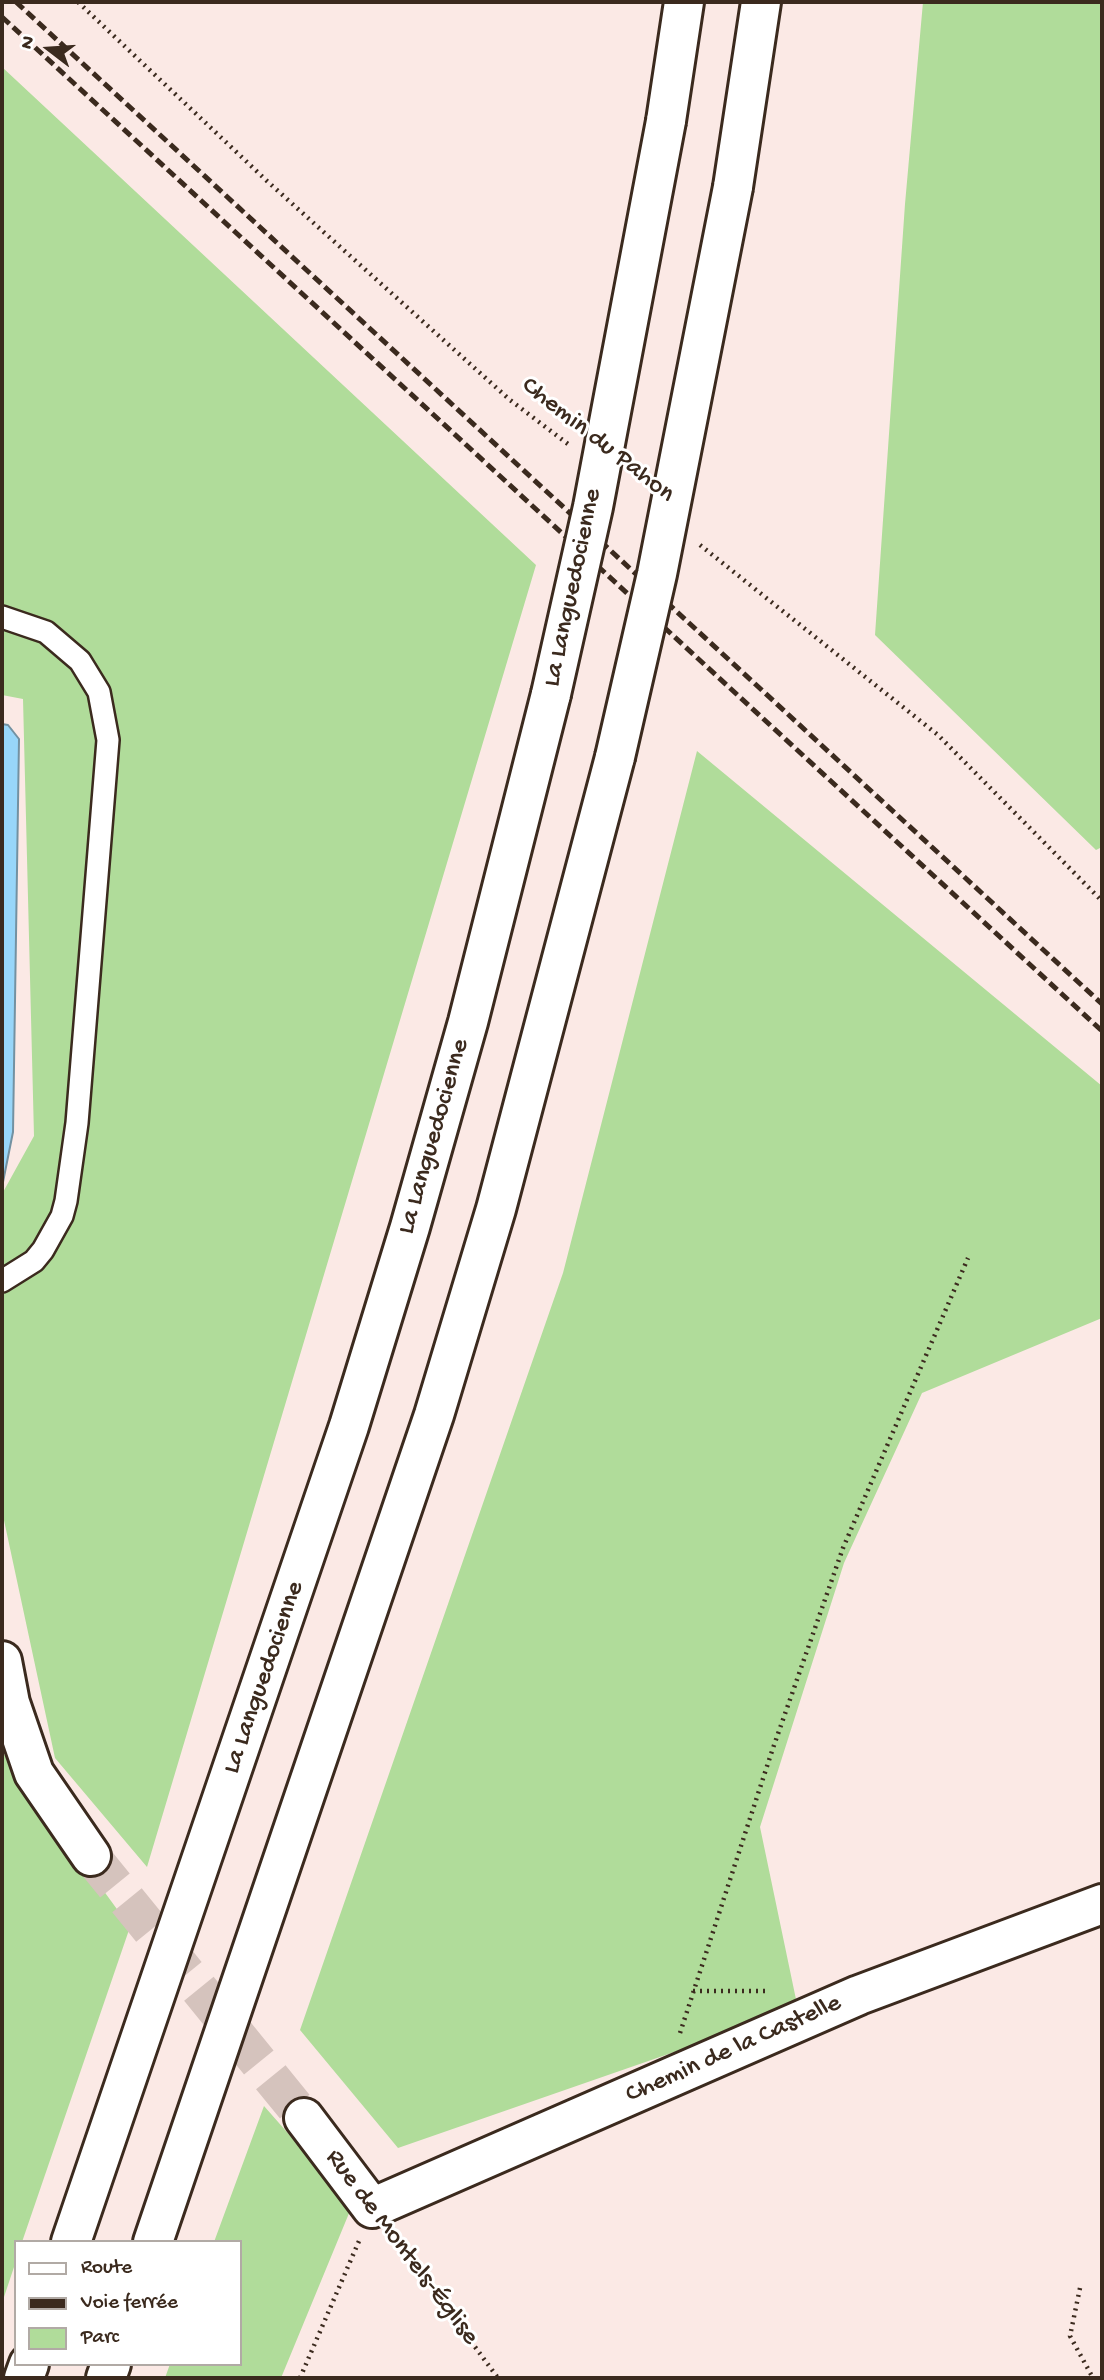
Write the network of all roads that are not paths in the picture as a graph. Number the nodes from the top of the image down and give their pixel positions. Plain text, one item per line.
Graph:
1 (684, 2) edge
2 (761, 2) edge
3 (2, 617) edge
4 (2, 1281) edge
5 (2, 1661) edge
6 (91, 1856) tunnel mouth
7 (1102, 1905) edge
8 (304, 2118) tunnel mouth
9 (372, 2208) joint
10 (72, 2240) edge
11 (154, 2240) edge

1 - 10 main road, La Languedocienne, bridge
2 - 11 main road, bridge
3 - 4 lane
5 - 6 main road
7 - 9 main road, Chemin de la Castelle
8 - 9 main road, Rue de Montels-Église

